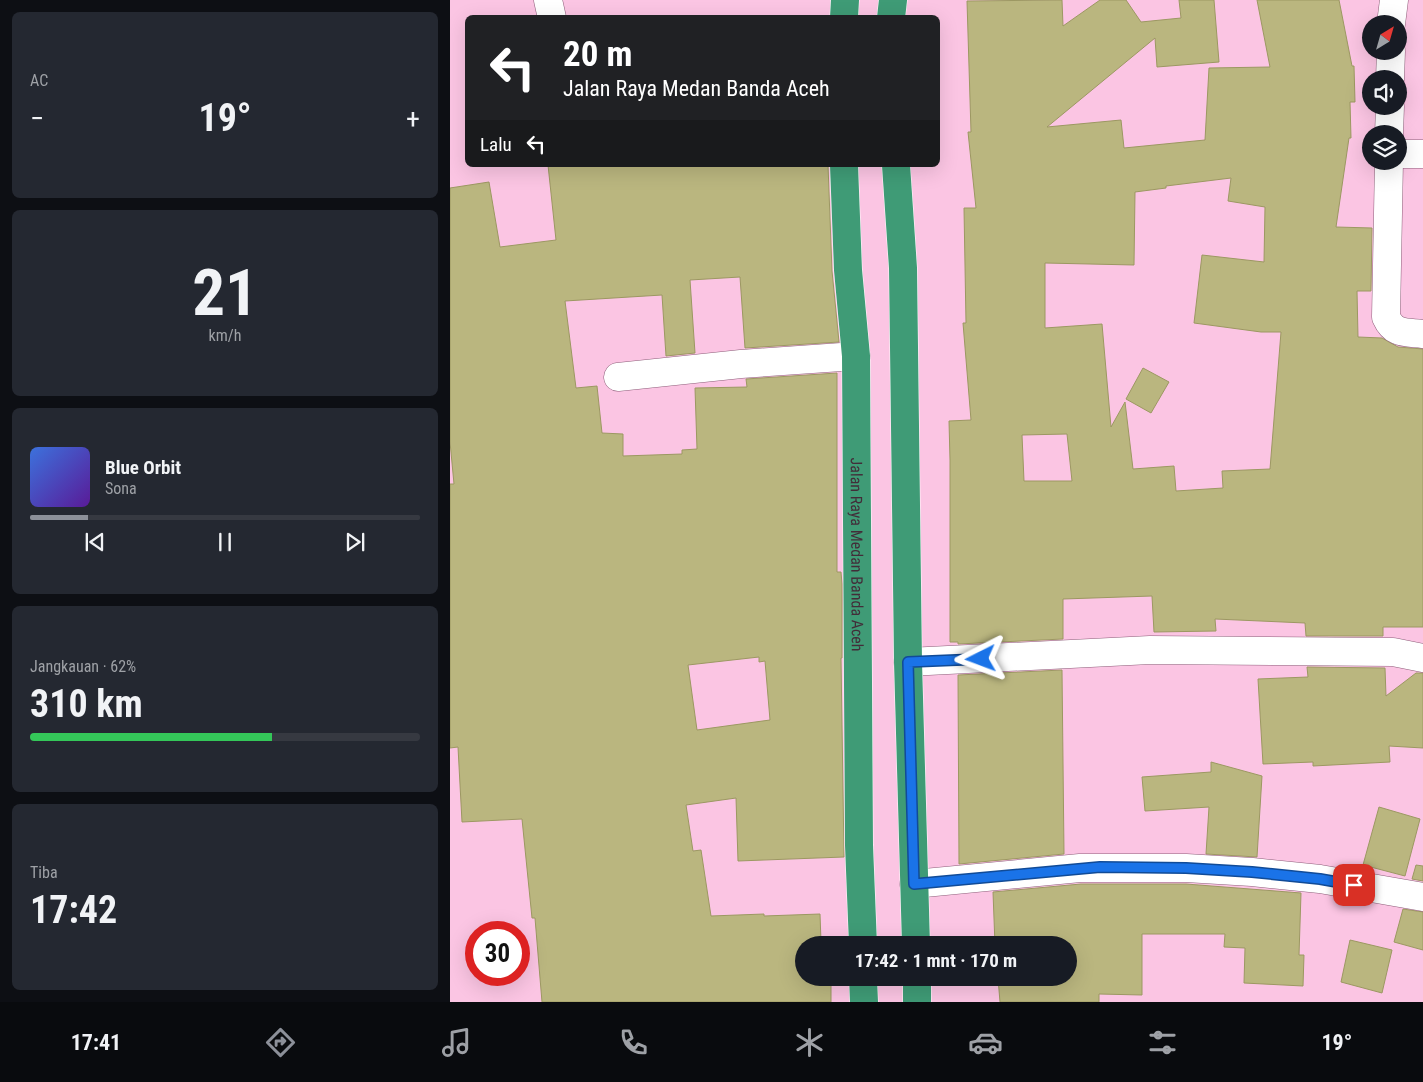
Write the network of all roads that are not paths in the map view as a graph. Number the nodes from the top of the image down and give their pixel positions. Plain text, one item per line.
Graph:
1 (548, 0) edge
2 (845, 0) edge
3 (893, 0) edge
4 (1394, 0) edge
5 (551, 15) edge
6 (844, 15) edge
7 (891, 15) edge
8 (1392, 15) edge
9 (1407, 154) edge
10 (1423, 154) edge
11 (844, 167) edge
12 (896, 167) edge
13 (1389, 170) edge
14 (1423, 334) edge
15 (856, 356) junction
16 (618, 377) dead end
17 (1423, 658) edge
18 (908, 662) junction
19 (914, 884) junction
20 (1423, 897) edge
21 (863, 936) edge
22 (916, 936) edge
23 (863, 986) edge
24 (917, 986) edge
25 (864, 1002) edge
26 (917, 1002) edge

1 - 5 street
2 - 6 highway
3 - 7 highway
4 - 8 street
9 - 10 street
11 - 15 highway, Jalan Raya Medan Banda Aceh
12 - 18 highway
13 - 14 street
15 - 16 street
15 - 21 highway, Jalan Raya Medan Banda Aceh
17 - 18 street
18 - 19 highway
19 - 20 street
19 - 22 highway
23 - 25 highway
24 - 26 highway

